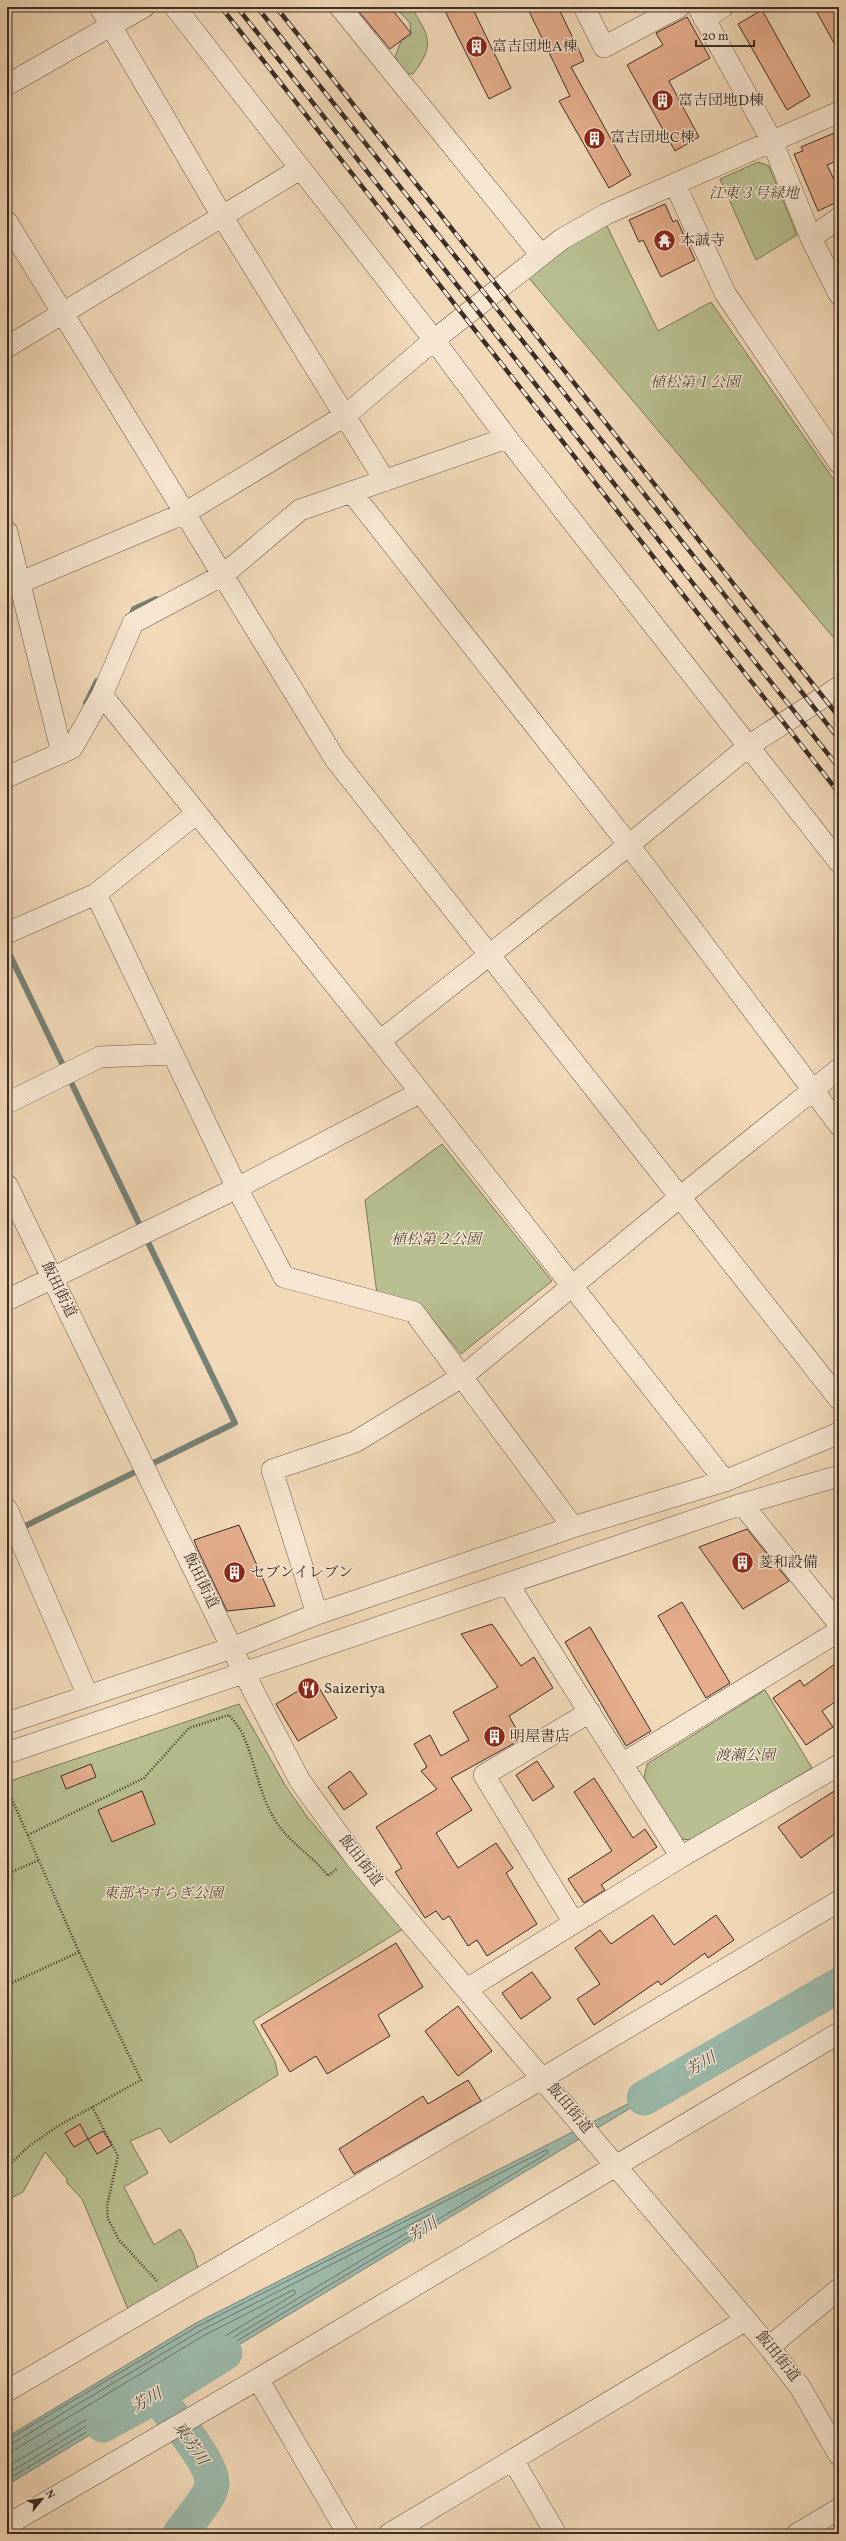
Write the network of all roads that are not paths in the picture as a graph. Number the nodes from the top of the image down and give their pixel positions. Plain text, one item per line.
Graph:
1 (100, 7) edge
2 (144, 7) edge
3 (176, 7) edge
4 (340, 7) edge
5 (584, 7) edge
6 (678, 7) edge
7 (723, 7) edge
8 (701, 13) edge
9 (111, 26) junction
10 (7, 85) edge
11 (839, 112) edge
12 (772, 141) junction
13 (300, 169) junction
14 (675, 184) junction
15 (222, 216) junction
16 (839, 218) edge
17 (7, 222) edge
18 (811, 238) junction
19 (541, 255) junction
20 (839, 294) edge
21 (61, 314) junction
22 (434, 340) junction
23 (7, 347) edge
24 (346, 415) junction
25 (507, 438) junction
26 (839, 463) edge
27 (385, 481) junction
28 (353, 494) junction
29 (185, 513) junction
30 (7, 532) edge
31 (223, 575) junction
32 (13, 585) edge
33 (839, 687) edge
34 (102, 695) junction
35 (750, 745) junction
36 (62, 752) junction
37 (7, 777) edge
38 (197, 813) junction
39 (629, 845) junction
40 (839, 862) edge
41 (96, 894) junction
42 (7, 933) edge
43 (489, 956) junction
44 (380, 1041) junction
45 (173, 1054) junction
46 (839, 1069) edge
47 (812, 1090) junction
48 (419, 1093) junction
49 (7, 1104) edge
50 (839, 1124) edge
51 (7, 1185) edge
52 (237, 1188) junction
53 (680, 1197) junction
54 (52, 1278) junction
55 (572, 1288) junction
56 (7, 1300) edge
57 (463, 1376) junction
58 (839, 1399) edge
59 (839, 1433) edge
60 (839, 1476) edge
61 (724, 1481) junction
62 (742, 1504) junction
63 (7, 1509) edge
64 (574, 1527) junction
65 (508, 1584) junction
66 (317, 1614) junction
67 (839, 1624) edge
68 (839, 1631) edge
69 (232, 1648) junction
70 (244, 1672) junction
71 (88, 1696) junction
72 (590, 1712) junction
73 (7, 1723) edge
74 (7, 1753) edge
75 (622, 1764) junction
76 (839, 1765) edge
77 (681, 1857) junction
78 (839, 1901) edge
79 (574, 1923) junction
80 (467, 1989) junction
81 (839, 2033) edge
82 (544, 2078) junction
83 (615, 2164) junction
84 (839, 2289) edge
85 (746, 2320) junction
86 (769, 2347) junction
87 (258, 2379) junction
88 (7, 2392) edge
89 (839, 2455) edge
90 (513, 2460) junction
91 (839, 2509) edge
92 (7, 2525) edge
93 (348, 2534) edge
94 (389, 2534) edge
95 (556, 2534) edge
96 (798, 2534) edge

1 - 9 street
2 - 9 street
3 - 13 street
4 - 19 street
5 - 6 street
7 - 8 street
8 - 12 street
9 - 10 street
9 - 15 street
11 - 12 street
12 - 14 street
12 - 18 street
13 - 15 street
13 - 22 street
14 - 19 street
14 - 26 street
15 - 21 street
15 - 24 street
16 - 18 street
17 - 21 street
18 - 20 street
19 - 22 street
21 - 23 street
21 - 29 street
22 - 24 street
22 - 25 street
24 - 27 street
24 - 29 street
25 - 27 street
25 - 35 street
27 - 28 street
28 - 31 street
28 - 39 street
29 - 31 street
29 - 32 street
30 - 32 street
31 - 34 street
31 - 43 street
32 - 36 street
33 - 35 street
34 - 36 street
34 - 38 street
35 - 39 street
35 - 40 street
36 - 37 street
38 - 41 street
38 - 44 street
39 - 43 street
39 - 47 street
41 - 42 street
41 - 45 street
43 - 44 street
43 - 53 street
44 - 48 street
45 - 49 street
45 - 52 street
46 - 47 street
47 - 50 street
47 - 53 street
48 - 52 street
48 - 55 street
51 - 54 street, 飯田街道
52 - 54 street
52 - 57 street
53 - 55 street
53 - 58 street
54 - 56 street
54 - 69 street, 飯田街道
55 - 57 street
55 - 61 street
57 - 64 street
57 - 66 street
59 - 61 street
60 - 62 street
61 - 64 street
62 - 65 street
62 - 67 street
63 - 71 street
64 - 66 street
65 - 70 street
65 - 72 street
66 - 69 street
68 - 75 street
69 - 70 street, 飯田街道
69 - 71 street
70 - 74 street
70 - 80 street, 飯田街道
71 - 73 street
72 - 75 street
72 - 79 street
75 - 77 street
76 - 77 street
77 - 79 street
78 - 82 street
79 - 80 street
80 - 82 street, 飯田街道
81 - 83 street
82 - 83 street, 飯田街道
82 - 88 street
83 - 85 street, 飯田街道
83 - 87 street
84 - 86 street
85 - 86 street, 飯田街道
85 - 90 street
86 - 89 street, 飯田街道
87 - 92 street
87 - 93 street
90 - 94 street
90 - 95 street
91 - 96 street

